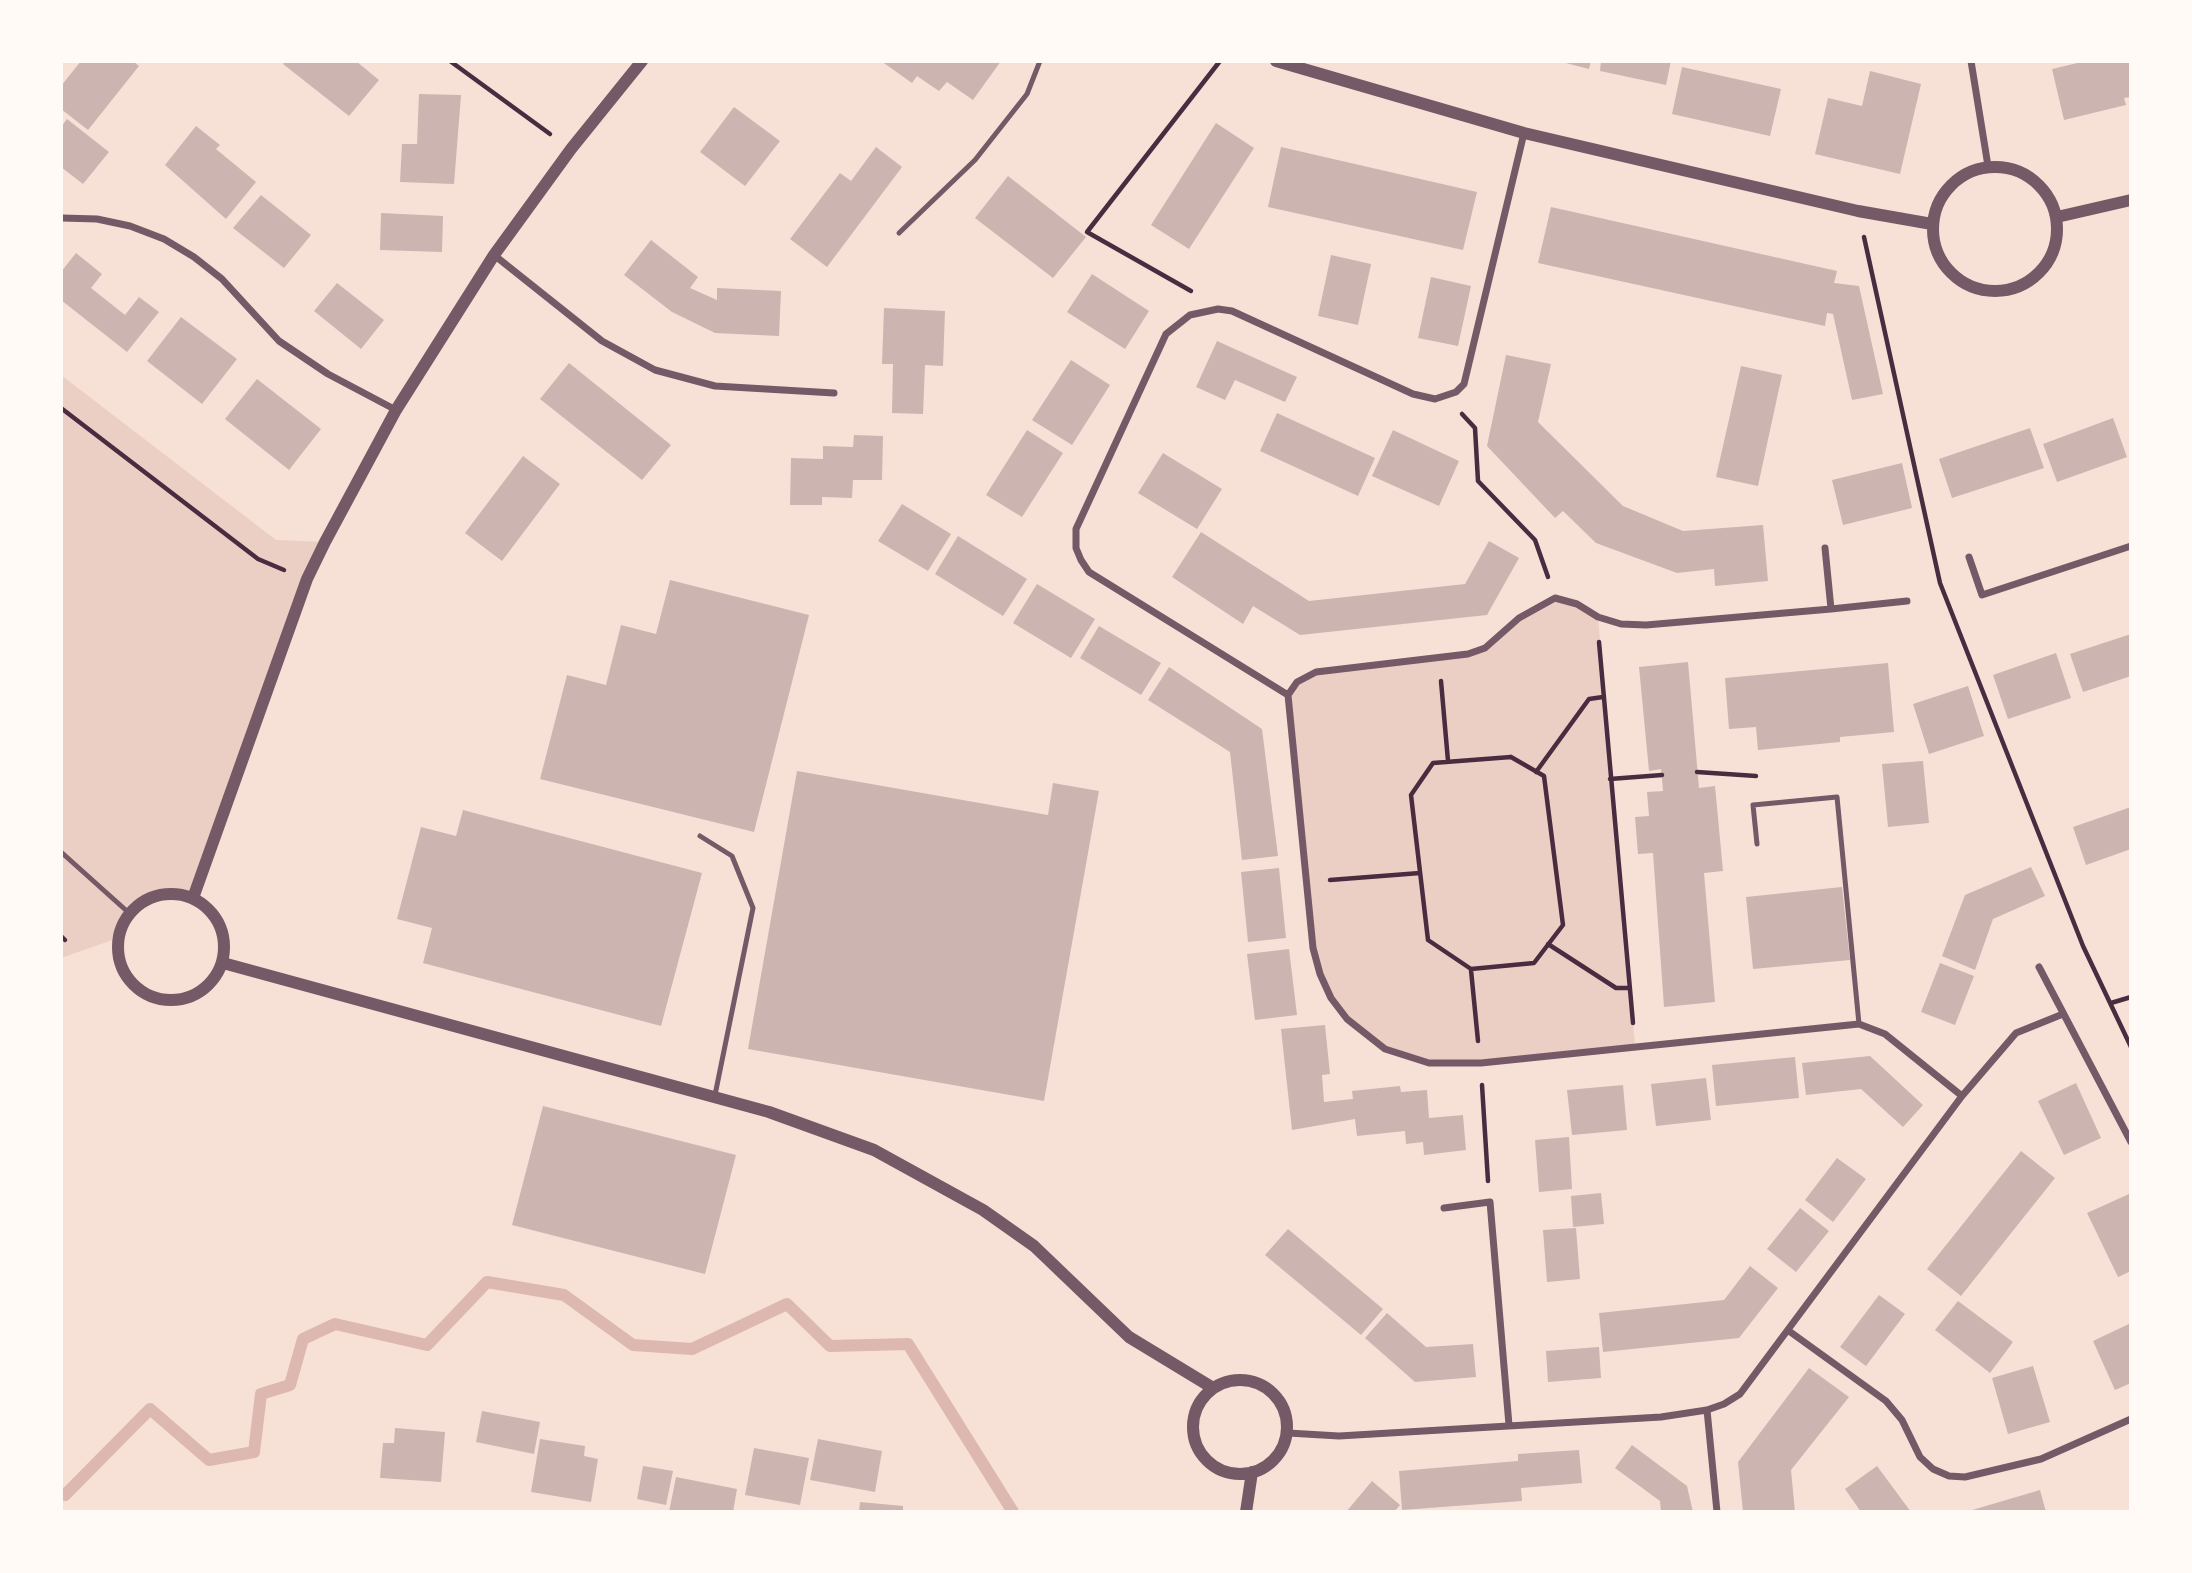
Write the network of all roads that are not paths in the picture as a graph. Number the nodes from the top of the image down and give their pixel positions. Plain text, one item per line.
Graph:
1 (642, 61) edge
2 (1040, 61) edge
3 (1276, 61) edge
4 (1971, 61) edge
5 (1524, 132) junction
6 (1988, 166) junction
7 (2131, 201) edge
8 (2057, 217) junction
9 (62, 218) edge
10 (1932, 224) junction
11 (899, 233) dead end
12 (494, 255) junction
13 (834, 393) dead end
14 (396, 410) junction
15 (2131, 546) edge
16 (1825, 548) dead end
17 (1969, 557) dead end
18 (1907, 601) dead end
19 (1831, 609) junction
20 (1288, 695) junction
21 (700, 836) dead end
22 (1757, 844) dead end
23 (61, 852) edge
24 (193, 898) junction
25 (129, 913) junction
26 (223, 963) junction
27 (2039, 967) dead end
28 (2063, 1014) junction
29 (1859, 1024) junction
30 (1962, 1096) junction
31 (714, 1098) junction
32 (2131, 1142) edge
33 (1444, 1208) dead end
34 (1789, 1331) junction
35 (1213, 1388) junction
36 (1707, 1410) junction
37 (2131, 1419) edge
38 (1509, 1425) junction
39 (1288, 1433) junction
40 (1252, 1472) junction
41 (1246, 1512) edge
42 (1717, 1512) edge

1 - 12 street
2 - 11 lane
3 - 5 street
4 - 6 street
5 - 10 street
5 - 20 street
6 - 8 street
6 - 10 street
7 - 8 street
8 - 10 street
9 - 14 street
12 - 13 street
12 - 14 street
14 - 24 street
15 - 17 street
16 - 19 street
18 - 19 street
19 - 20 street
20 - 29 street
21 - 31 lane
22 - 29 lane
23 - 25 lane
24 - 25 street
24 - 26 street
25 - 26 street
26 - 31 street
27 - 28 street
28 - 30 street
28 - 32 street
29 - 30 street
30 - 34 street
31 - 35 street
33 - 38 street
34 - 36 street
34 - 37 street
35 - 39 street
35 - 40 street
36 - 38 street
36 - 42 street
38 - 39 street
39 - 40 street
40 - 41 street

